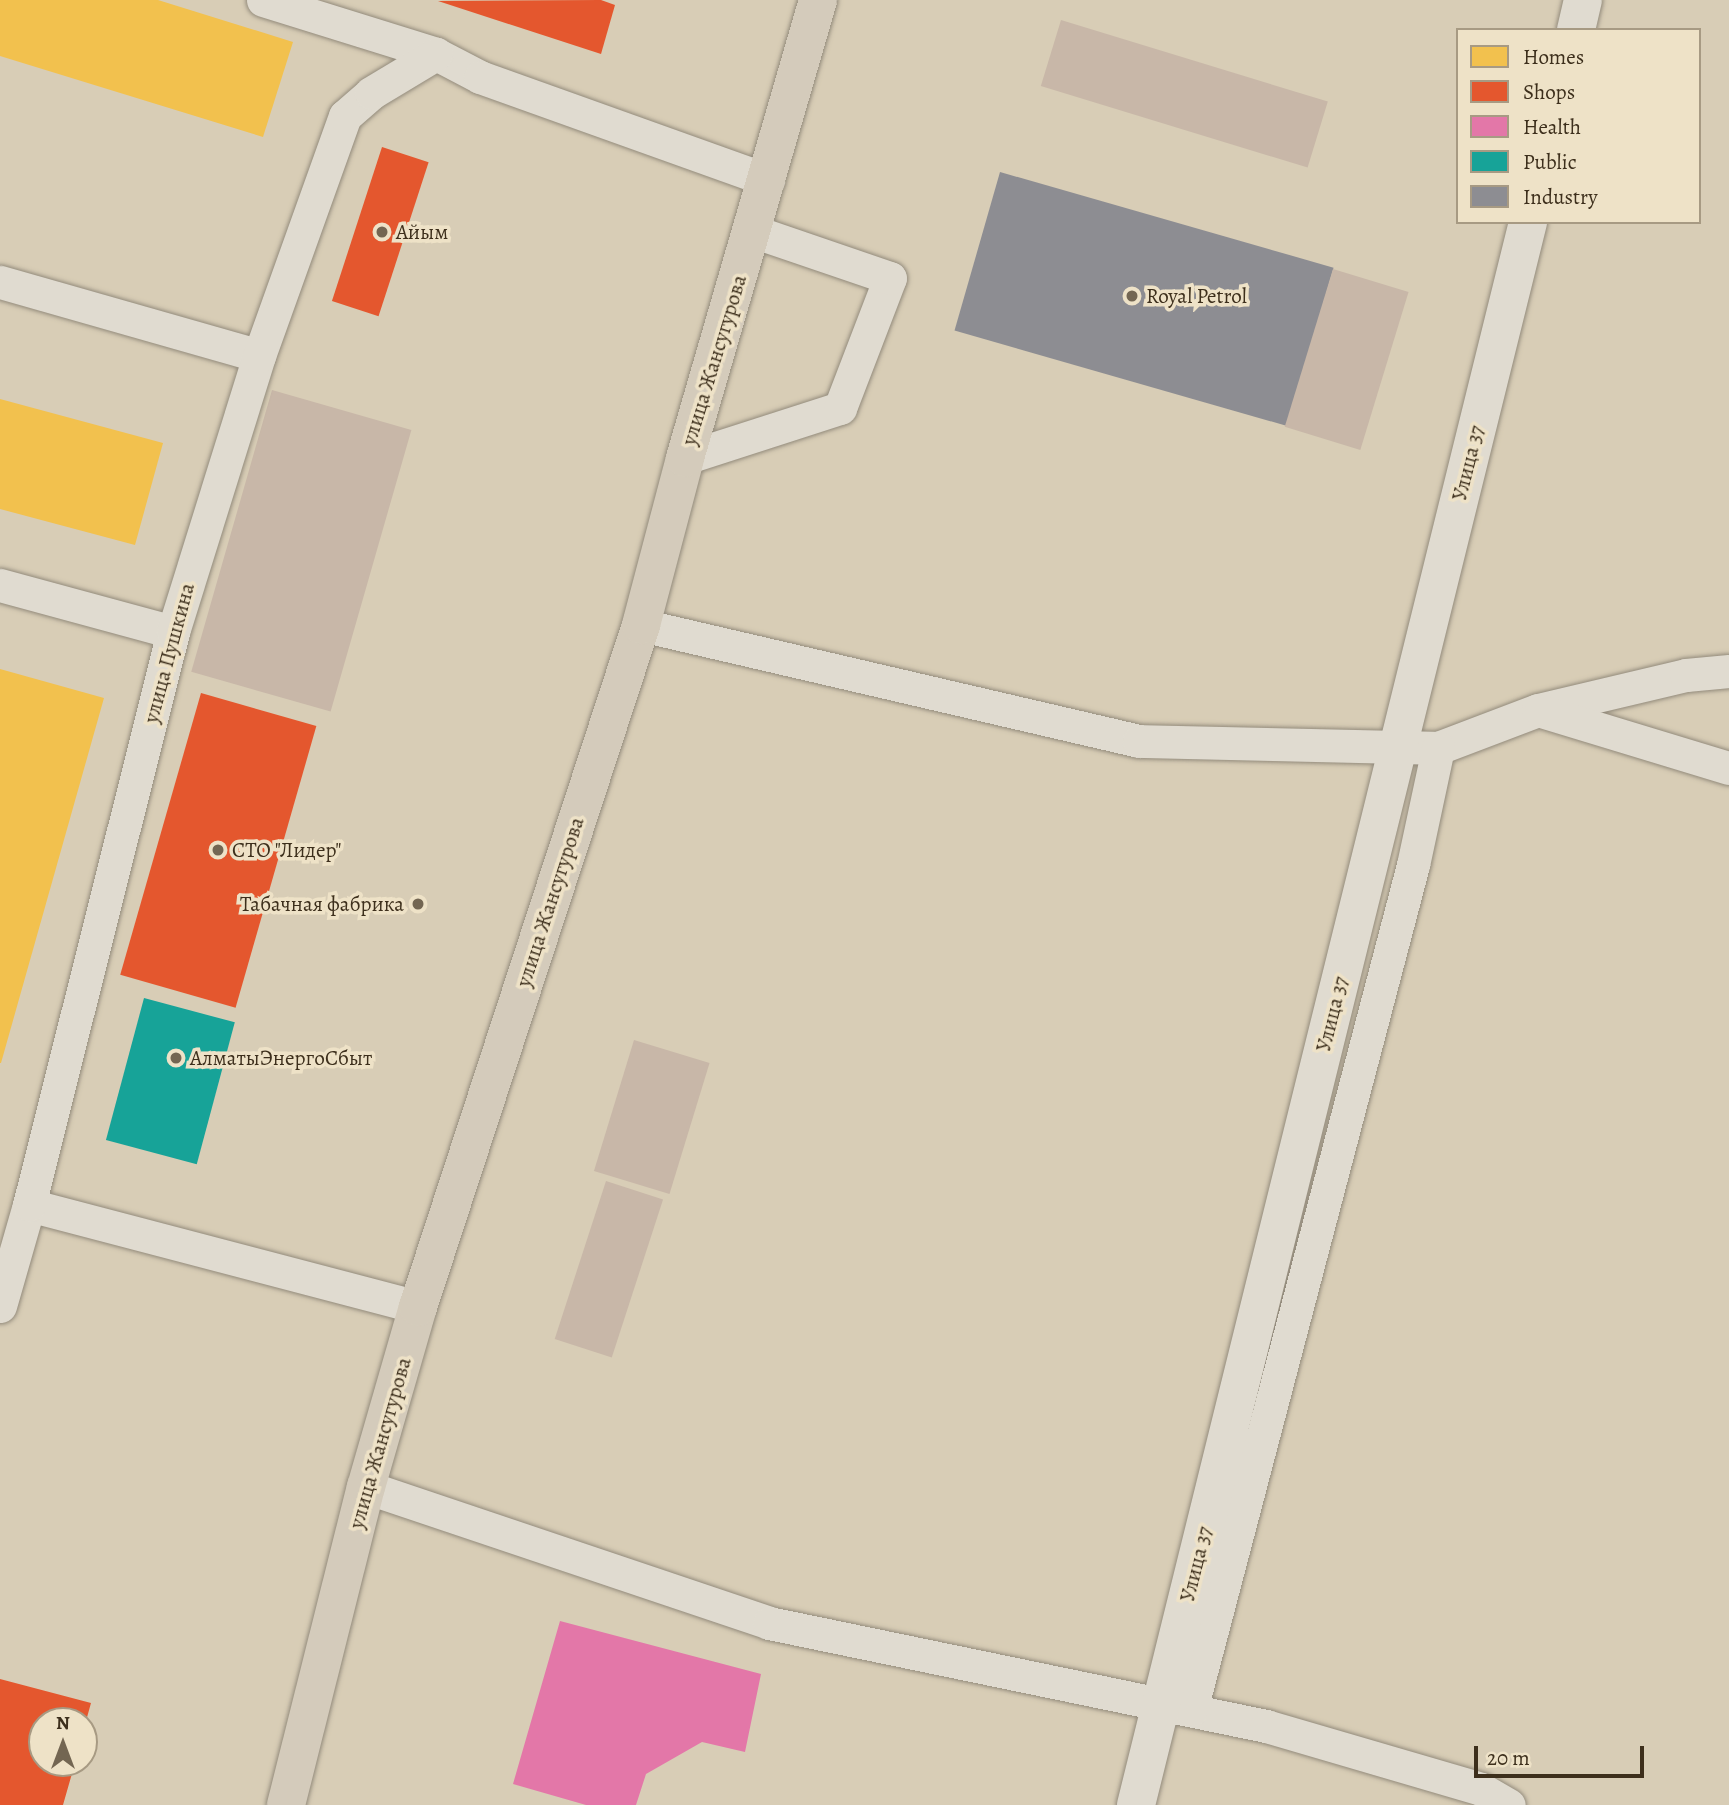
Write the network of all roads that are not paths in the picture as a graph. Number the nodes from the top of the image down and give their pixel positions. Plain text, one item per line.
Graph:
1 (263, 0) edge
2 (818, 0) edge
3 (1583, 0) edge
4 (1576, 28) edge
5 (436, 54) junction
6 (768, 180) junction
7 (1528, 224) edge
8 (753, 231) junction
9 (0, 282) edge
10 (259, 356) junction
11 (685, 458) junction
12 (0, 585) edge
13 (641, 625) junction
14 (173, 632) junction
15 (1729, 671) edge
16 (1538, 710) junction
17 (1438, 748) junction
18 (1729, 768) edge
19 (29, 1205) junction
20 (6, 1263) edge
21 (0, 1306) edge
22 (418, 1307) junction
23 (366, 1487) junction
24 (1191, 1710) junction
25 (286, 1805) edge
26 (1136, 1805) edge
27 (1509, 1805) edge

1 - 5 lane
2 - 6 main road, улица Жансугурова
3 - 4 street
5 - 6 lane
5 - 10 lane, улица Пушкина
6 - 8 main road, улица Жансугурова
7 - 26 street, Улица 37
8 - 11 main road, улица Жансугурова
8 - 11 lane
9 - 10 lane
10 - 14 lane, улица Пушкина
11 - 13 main road, улица Жансугурова
12 - 14 lane
13 - 17 lane
13 - 22 main road, улица Жансугурова
14 - 19 lane, улица Пушкина
15 - 16 lane
16 - 17 lane
16 - 18 lane
17 - 24 lane
19 - 20 lane, улица Пушкина
19 - 22 lane
20 - 21 lane, улица Пушкина
22 - 23 main road, улица Жансугурова
23 - 24 lane
23 - 25 main road, улица Жансугурова
24 - 27 lane

